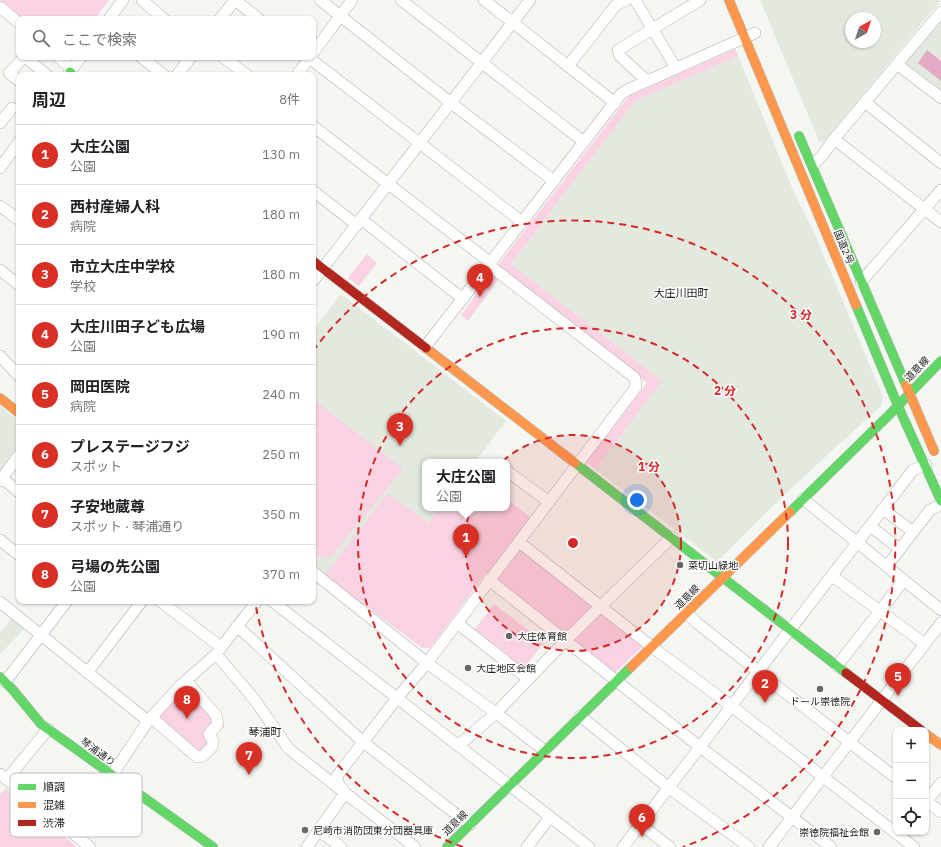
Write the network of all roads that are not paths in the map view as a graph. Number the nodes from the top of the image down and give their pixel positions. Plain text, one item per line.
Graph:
1 (122, 0) edge
2 (142, 0) edge
3 (320, 0) edge
4 (352, 0) edge
5 (401, 0) edge
6 (484, 0) edge
7 (530, 0) edge
8 (626, 0) edge
9 (635, 0) edge
10 (700, 0) edge
11 (729, 0) edge
12 (0, 7) edge
13 (941, 12) edge
14 (111, 16) edge
15 (161, 16) edge
16 (222, 16) edge
17 (255, 16) edge
18 (340, 16) junction
19 (16, 20) edge
20 (512, 22) junction
21 (653, 29) junction
22 (755, 33) dead end
23 (745, 37) junction
24 (316, 48) edge
25 (21, 60) edge
26 (28, 60) edge
27 (60, 60) edge
28 (79, 60) edge
29 (145, 60) edge
30 (189, 60) edge
31 (227, 60) edge
32 (307, 60) edge
33 (315, 60) edge
34 (482, 62) junction
35 (898, 65) junction
36 (568, 66) junction
37 (676, 68) junction
38 (43, 72) edge
39 (70, 72) edge
40 (72, 72) edge
41 (160, 72) edge
42 (179, 72) edge
43 (243, 72) edge
44 (299, 72) edge
45 (16, 78) edge
46 (647, 81) junction
47 (941, 98) edge
48 (866, 102) junction
49 (451, 103) junction
50 (615, 103) junction
51 (12, 108) dead end
52 (0, 123) edge
53 (795, 126) dead end
54 (316, 128) edge
55 (834, 139) junction
56 (584, 142) junction
57 (420, 143) junction
58 (15, 155) edge
59 (941, 162) edge
60 (813, 165) junction
61 (0, 168) edge
62 (554, 181) junction
63 (388, 184) junction
64 (941, 190) edge
65 (316, 193) edge
66 (0, 206) edge
67 (924, 209) junction
68 (16, 218) edge
69 (359, 222) junction
70 (522, 222) junction
71 (941, 222) edge
72 (316, 263) edge
73 (490, 264) junction
74 (323, 269) junction
75 (0, 270) edge
76 (316, 277) edge
77 (861, 282) junction
78 (16, 283) edge
79 (463, 299) junction
80 (426, 347) junction
81 (0, 356) edge
82 (941, 361) edge
83 (16, 373) edge
84 (909, 394) junction
85 (0, 398) edge
86 (898, 406) junction
87 (16, 411) edge
88 (16, 459) edge
89 (938, 462) dead end
90 (577, 464) junction
91 (926, 465) junction
92 (510, 473) edge
93 (1, 480) edge
94 (16, 490) edge
95 (803, 499) junction
96 (941, 501) edge
97 (549, 502) junction
98 (941, 505) edge
99 (883, 509) junction
100 (870, 526) junction
101 (913, 532) junction
102 (672, 538) junction
103 (0, 540) edge
104 (519, 542) junction
105 (857, 543) junction
106 (900, 549) junction
107 (16, 553) edge
108 (887, 566) junction
109 (316, 574) edge
110 (832, 576) junction
111 (723, 577) junction
112 (489, 580) junction
113 (904, 580) junction
114 (0, 602) edge
115 (65, 604) edge
116 (140, 604) edge
117 (163, 604) edge
118 (255, 604) edge
119 (276, 604) edge
120 (601, 606) junction
121 (941, 610) edge
122 (880, 611) junction
123 (687, 613) junction
124 (457, 623) junction
125 (941, 624) edge
126 (237, 626) junction
127 (790, 629) junction
128 (41, 635) junction
129 (566, 640) junction
130 (925, 644) junction
131 (652, 647) junction
132 (218, 651) junction
133 (427, 663) junction
134 (838, 666) junction
135 (758, 670) junction
136 (87, 673) junction
137 (2, 679) edge
138 (528, 679) junction
139 (618, 680) junction
140 (186, 681) junction
141 (397, 698) junction
142 (882, 700) junction
143 (731, 706) junction
144 (496, 712) junction
145 (580, 716) junction
146 (150, 719) junction
147 (917, 727) edge
148 (48, 729) junction
149 (929, 736) edge
150 (363, 742) junction
151 (850, 742) junction
152 (941, 745) edge
153 (458, 746) junction
154 (700, 746) junction
155 (545, 751) junction
156 (109, 773) edge
157 (113, 773) edge
158 (893, 776) edge
159 (3, 777) edge
160 (823, 777) junction
161 (941, 783) edge
162 (509, 786) junction
163 (668, 787) junction
164 (345, 793) junction
165 (142, 797) edge
166 (928, 799) edge
167 (929, 803) edge
168 (941, 812) edge
169 (550, 817) junction
170 (792, 817) junction
171 (640, 824) junction
172 (470, 825) junction
173 (893, 829) edge
174 (318, 830) junction
175 (901, 835) edge
176 (78, 837) edge
177 (577, 843) edge
178 (210, 846) edge
179 (90, 847) edge
180 (307, 847) edge
181 (341, 847) edge
182 (415, 847) edge
183 (447, 847) edge
184 (527, 847) edge
185 (590, 847) edge
186 (623, 847) edge
187 (670, 847) edge
188 (749, 847) edge
189 (769, 847) edge
190 (831, 847) edge
191 (914, 847) edge

1 - 14 street
2 - 15 street
3 - 18 street
4 - 18 street
5 - 34 street
6 - 20 street
7 - 20 street
8 - 36 street
9 - 21 street
10 - 21 street
11 - 23 main road, 国道2号
12 - 19 street
13 - 35 street
16 - 17 street
18 - 24 street
18 - 49 street
20 - 34 street
20 - 36 street
21 - 37 street
21 - 46 street
22 - 23 street
23 - 37 street
23 - 86 main road, 国道2号
25 - 45 street
26 - 38 street
27 - 39 street
28 - 40 street
29 - 41 street
30 - 42 street
31 - 43 street
32 - 44 street
33 - 57 street
34 - 49 street
34 - 56 street
35 - 47 street
35 - 48 street
36 - 50 street
37 - 46 street
46 - 50 street
48 - 55 street
48 - 59 street
49 - 57 street
49 - 62 street
50 - 56 street
51 - 52 street
53 - 60 main road, 国道2号
54 - 63 street
55 - 60 street
55 - 67 street
56 - 62 street
57 - 63 street
57 - 70 street
58 - 61 street
60 - 77 main road, 国道2号
62 - 70 street
63 - 69 street
63 - 73 street
64 - 67 street
65 - 69 street
66 - 68 street
67 - 71 street
67 - 77 street
69 - 74 street
69 - 79 street
70 - 73 street
72 - 74 main road
73 - 79 street
73 - 90 street
74 - 76 street
74 - 80 main road
75 - 78 street
77 - 84 main road, 国道2号
79 - 80 street
80 - 90 main road
81 - 83 street
82 - 84 main road, 道意線
84 - 86 main road, 道意線
84 - 89 main road, 国道2号
85 - 87 main road
86 - 91 main road, 国道2号
86 - 95 main road, 道意線
88 - 93 street
90 - 97 street
90 - 102 main road
91 - 96 main road, 国道2号
91 - 99 street
92 - 97 street
93 - 94 street
95 - 105 street
95 - 111 main road, 道意線
97 - 104 street
98 - 101 street
99 - 100 street
99 - 101 street
100 - 105 street
100 - 106 street
101 - 106 street
102 - 111 main road
102 - 120 street
103 - 107 street
104 - 112 street
104 - 120 street
105 - 108 street
105 - 110 street
106 - 108 street
108 - 113 street
109 - 133 street
110 - 122 street
110 - 127 street
111 - 123 main road, 道意線
111 - 127 main road
112 - 124 street
112 - 129 street
113 - 121 street
113 - 122 street
114 - 128 street
115 - 128 street
116 - 136 street
117 - 132 street
118 - 126 street
119 - 141 street
120 - 129 street
120 - 131 street
122 - 130 street
122 - 134 street
123 - 131 main road, 道意線
123 - 135 street
124 - 133 street
124 - 138 street
125 - 130 street
126 - 132 street
126 - 150 street
127 - 134 main road
127 - 135 street
128 - 136 street
128 - 137 street
129 - 138 street
129 - 139 street
130 - 142 street
131 - 139 main road, 道意線
131 - 143 street
132 - 140 street
132 - 164 street
133 - 141 street
133 - 144 street
134 - 142 main road
135 - 143 street
135 - 151 street
136 - 146 street
137 - 148 main road, 琴浦通り
138 - 144 street
139 - 145 main road, 道意線
139 - 154 street
140 - 146 street
140 - 146 street
141 - 150 street
141 - 153 street
142 - 147 main road
142 - 151 street
143 - 154 street
143 - 160 street
144 - 153 street
144 - 155 street
145 - 155 main road, 道意線
145 - 163 street
146 - 157 street
148 - 156 main road, 琴浦通り
148 - 159 street
149 - 152 main road
150 - 164 street
150 - 172 street
151 - 158 street
151 - 160 street
153 - 162 street
154 - 163 street
154 - 170 street
155 - 162 main road, 道意線
160 - 170 street
160 - 173 street
161 - 166 street
162 - 169 street
162 - 172 main road, 道意線
163 - 171 street
163 - 188 street
164 - 174 street
164 - 182 street
165 - 178 main road, 琴浦通り
167 - 168 street
169 - 177 street
169 - 184 street
170 - 189 street
170 - 190 street
171 - 186 street
171 - 187 street
172 - 183 main road, 道意線
174 - 180 street
174 - 181 street
175 - 191 street
176 - 179 street
177 - 185 street

